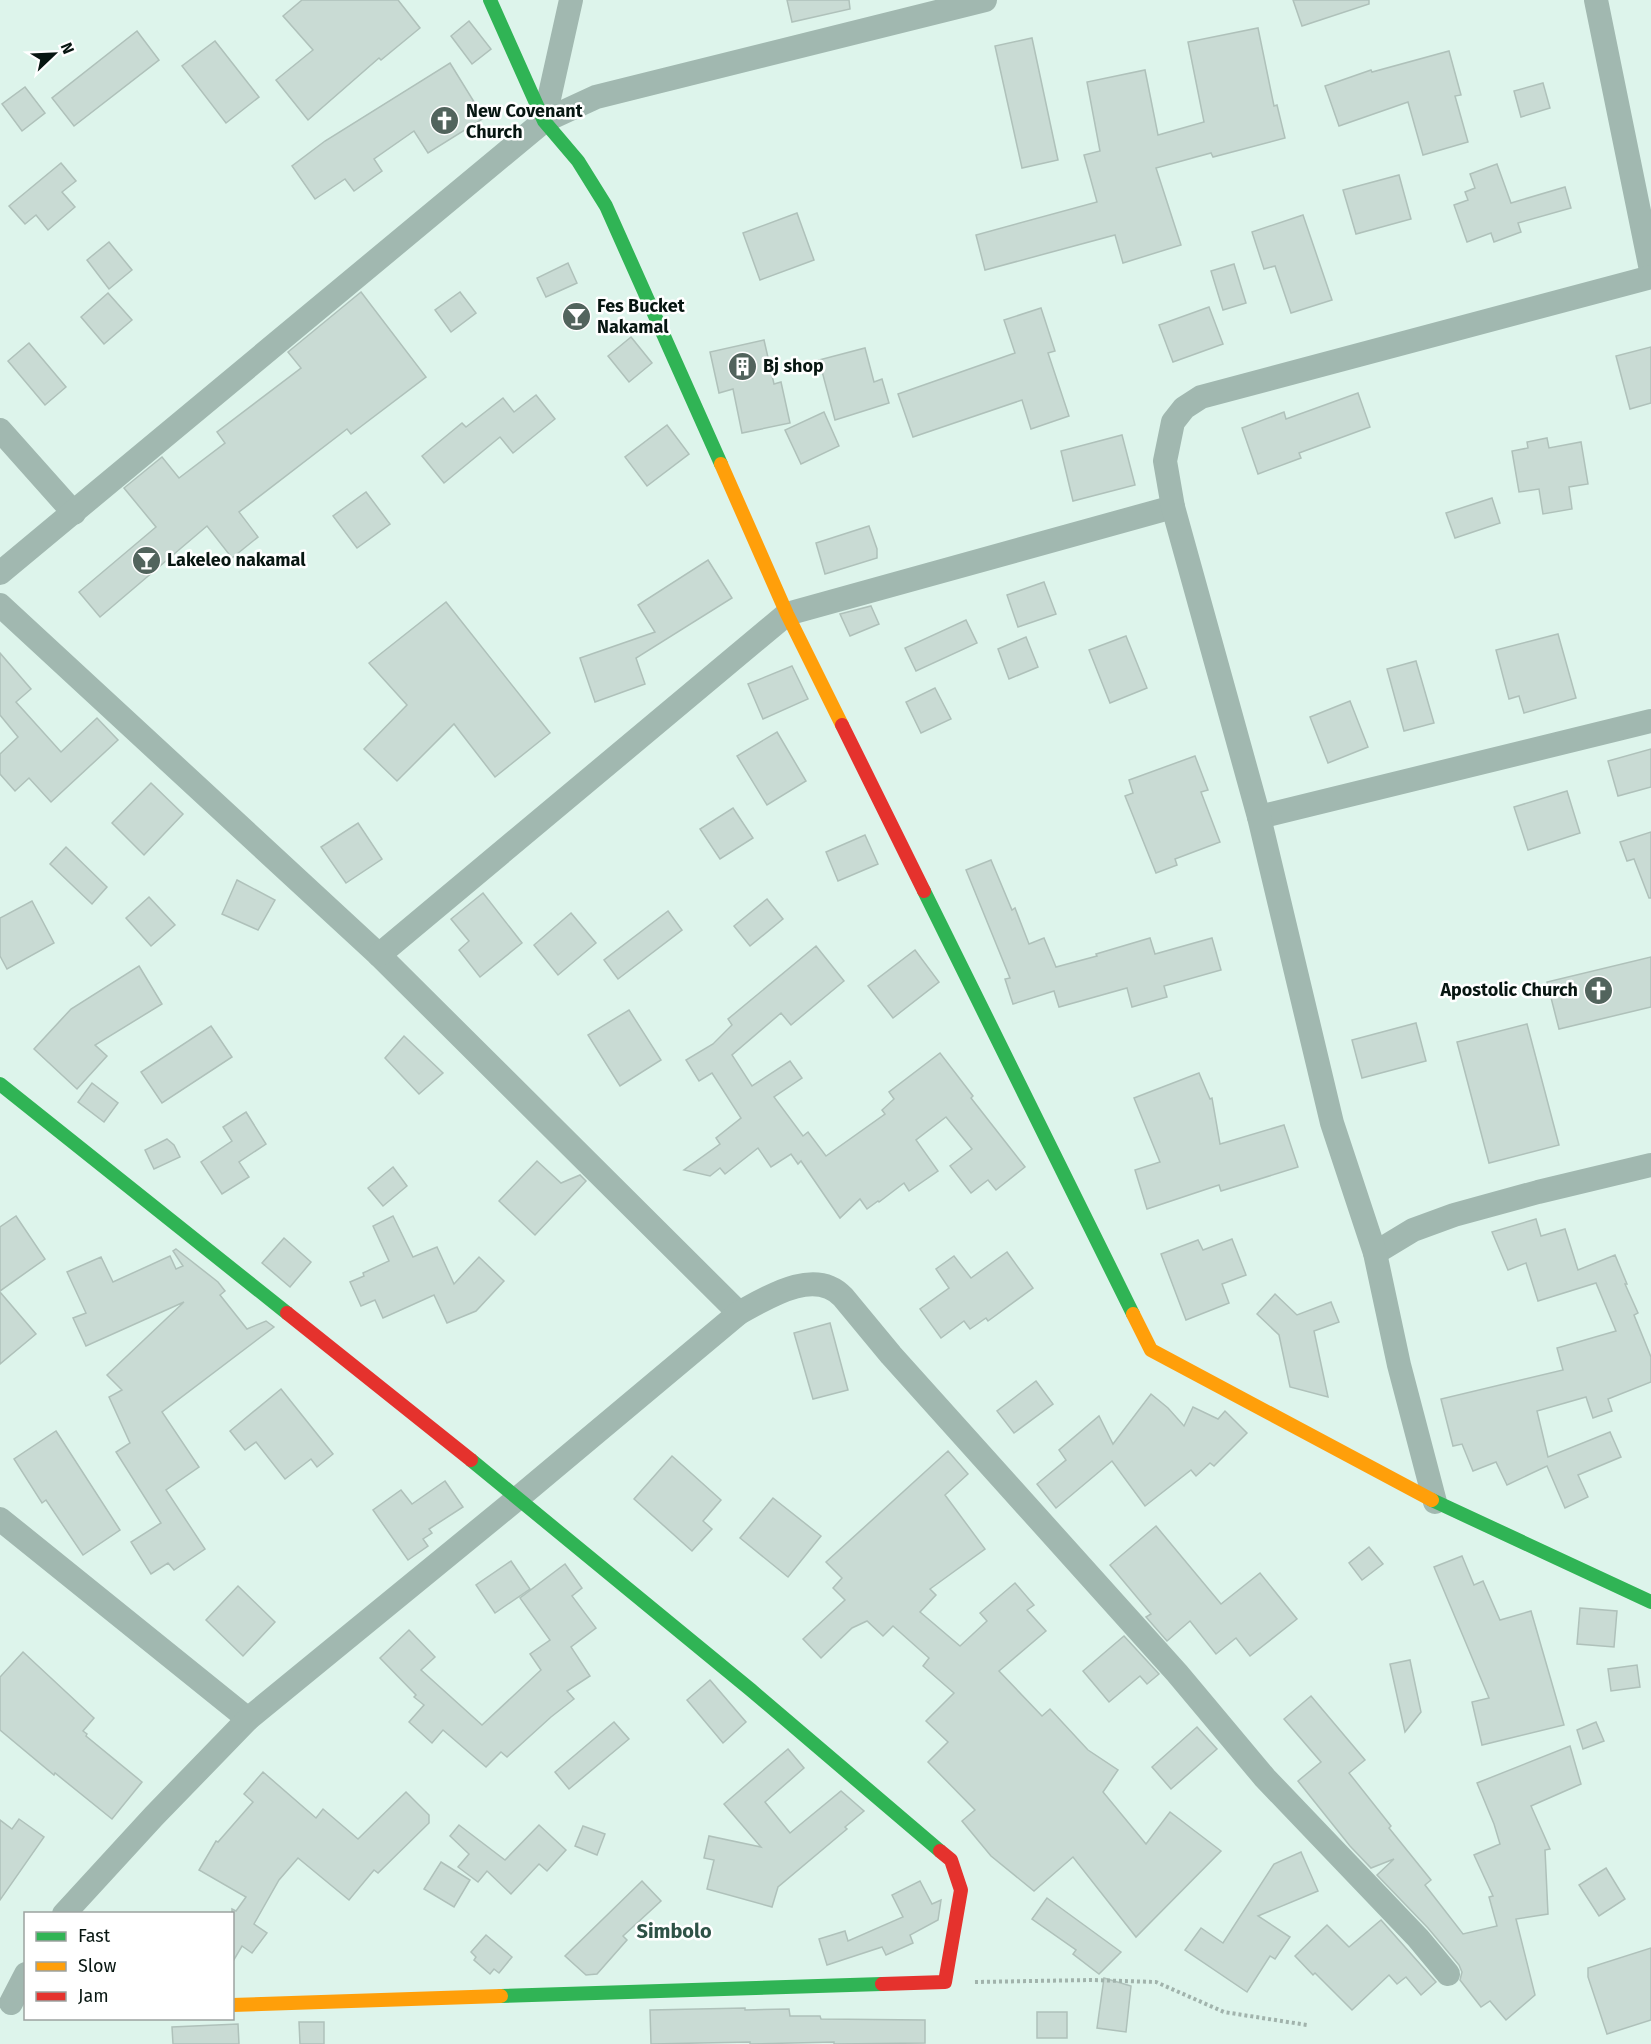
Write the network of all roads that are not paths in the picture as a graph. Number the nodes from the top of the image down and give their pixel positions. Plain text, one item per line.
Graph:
1 (490, 0) edge
2 (571, 0) edge
3 (985, 0) edge
4 (1596, 0) edge
5 (544, 120) junction
6 (1651, 270) edge
7 (1651, 277) edge
8 (0, 430) edge
9 (1173, 507) junction
10 (74, 513) junction
11 (0, 573) edge
12 (0, 605) edge
13 (787, 614) junction
14 (1651, 721) edge
15 (1259, 817) junction
16 (379, 955) junction
17 (0, 1084) edge
18 (1651, 1165) edge
19 (1375, 1253) junction
20 (740, 1313) junction
21 (518, 1498) junction
22 (1435, 1502) junction
23 (0, 1519) edge
24 (1651, 1602) edge
25 (248, 1719) junction
26 (66, 1912) edge
27 (1448, 1974) dead end
28 (24, 1977) edge
29 (9, 1999) edge
30 (234, 2005) edge

1 - 5 street
2 - 5 street
3 - 5 street
4 - 6 street
5 - 10 street
5 - 13 street
7 - 9 street
8 - 10 street
9 - 13 street
9 - 15 street
10 - 11 street
12 - 16 street
13 - 16 street
13 - 22 street
14 - 15 street
15 - 19 street
16 - 20 street
17 - 21 street
18 - 19 street
19 - 22 street
20 - 21 street
20 - 27 street
21 - 25 street
21 - 30 street
22 - 24 street
23 - 25 street
25 - 26 street
28 - 29 street

